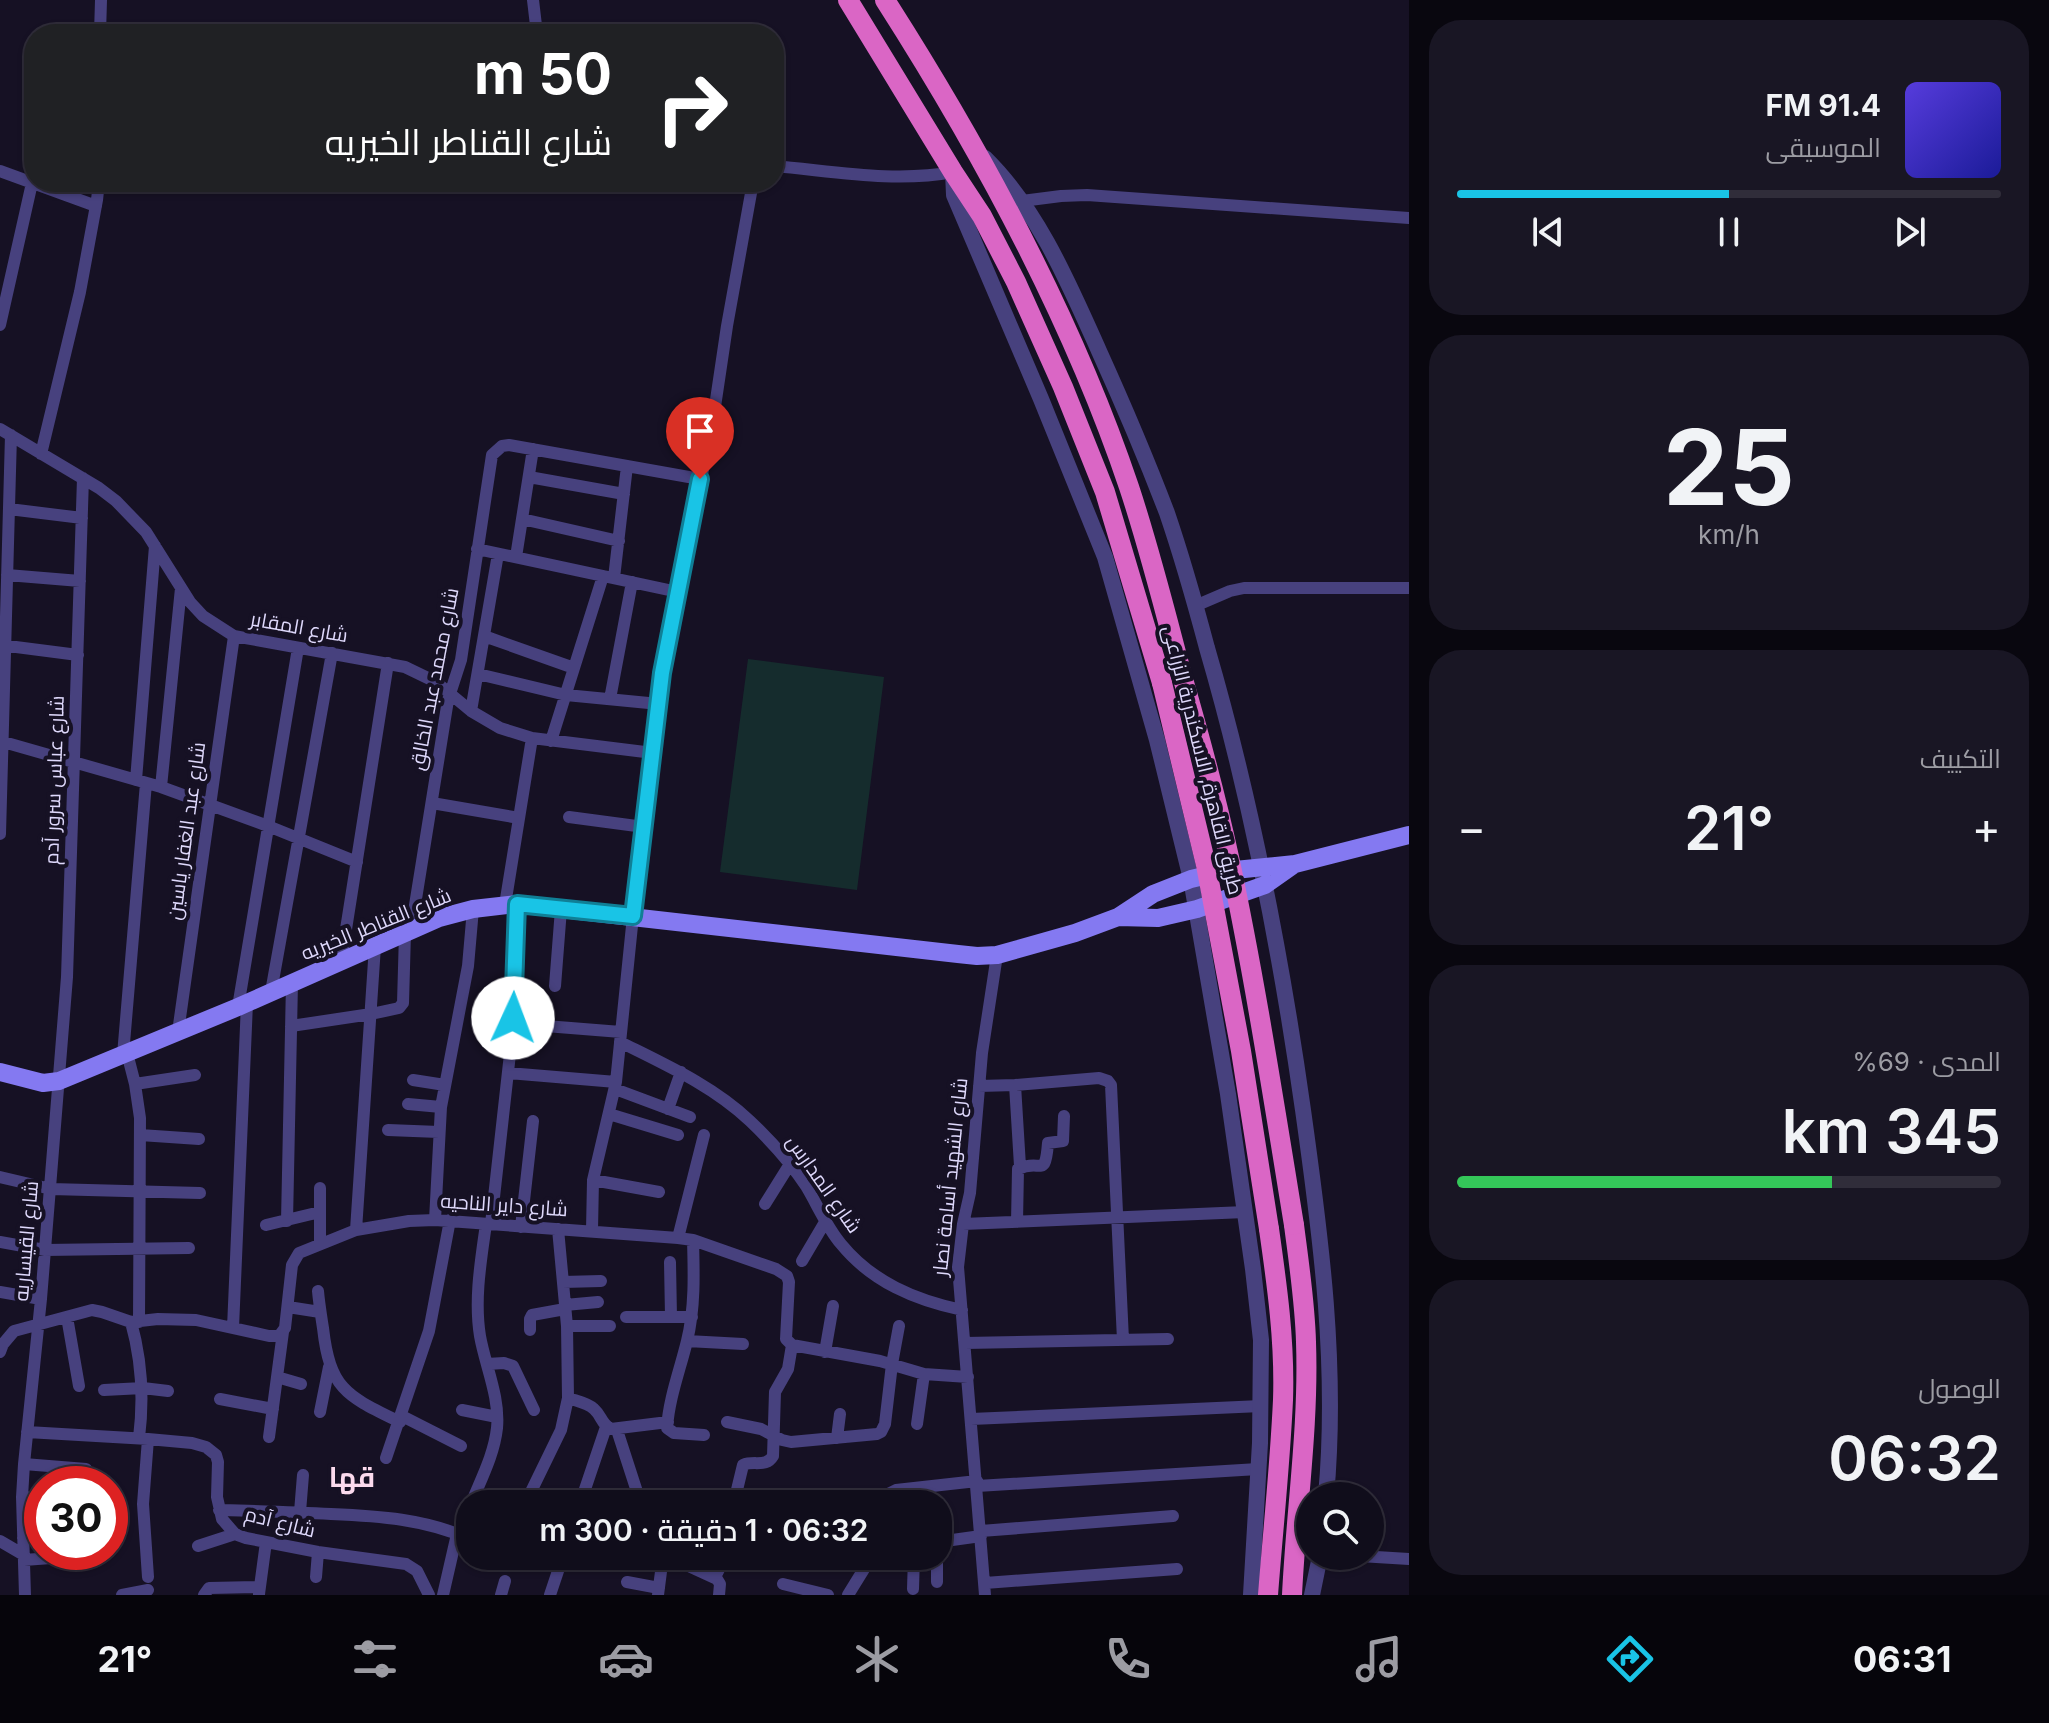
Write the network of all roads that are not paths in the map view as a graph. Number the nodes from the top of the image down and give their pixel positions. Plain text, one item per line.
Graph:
1 (101, 0) edge
2 (533, 0) edge
3 (848, 0) edge
4 (885, 0) edge
5 (100, 24) edge
6 (536, 24) edge
7 (970, 142) junction
8 (784, 167) edge
9 (0, 171) edge
10 (953, 172) junction
11 (24, 180) edge
12 (30, 192) edge
13 (57, 192) edge
14 (98, 192) edge
15 (751, 192) edge
16 (1022, 201) junction
17 (96, 206) junction
18 (1409, 218) edge
19 (0, 325) edge
20 (5, 432) edge
21 (533, 449) junction
22 (41, 454) junction
23 (627, 466) junction
24 (5, 471) edge
25 (529, 477) junction
26 (83, 478) junction
27 (700, 479) junction
28 (624, 494) junction
29 (9, 509) junction
30 (82, 518) junction
31 (522, 519) junction
32 (619, 541) junction
33 (155, 546) junction
34 (4, 547) edge
35 (477, 549) junction
36 (498, 554) junction
37 (516, 557) junction
38 (7, 575) junction
39 (608, 577) junction
40 (80, 581) junction
41 (632, 582) junction
42 (181, 587) junction
43 (1409, 588) edge
44 (678, 592) junction
45 (1195, 606) junction
46 (234, 636) junction
47 (484, 636) junction
48 (2, 646) edge
49 (298, 648) junction
50 (332, 653) junction
51 (78, 655) junction
52 (388, 663) junction
53 (574, 668) junction
54 (478, 674) junction
55 (450, 692) junction
56 (566, 695) junction
57 (610, 699) junction
58 (659, 704) junction
59 (471, 711) junction
60 (532, 738) junction
61 (2, 741) edge
62 (551, 741) junction
63 (653, 753) junction
64 (75, 762) junction
65 (141, 781) junction
66 (161, 787) junction
67 (432, 803) junction
68 (210, 805) junction
69 (0, 807) edge
70 (569, 817) dead end
71 (519, 818) junction
72 (268, 826) junction
73 (644, 827) junction
74 (0, 834) edge
75 (1409, 835) edge
76 (299, 838) junction
77 (357, 862) junction
78 (1262, 876) junction
79 (1191, 879) junction
80 (511, 905) junction
81 (473, 909) junction
82 (561, 909) junction
83 (1197, 909) junction
84 (633, 916) junction
85 (1118, 917) junction
86 (408, 932) junction
87 (375, 946) junction
88 (997, 955) junction
89 (341, 961) junction
90 (292, 983) junction
91 (555, 986) dead end
92 (271, 992) junction
93 (243, 1005) junction
94 (371, 1014) junction
95 (533, 1025) dead end
96 (291, 1026) junction
97 (178, 1032) junction
98 (620, 1037) junction
99 (125, 1054) junction
100 (0, 1072) edge
101 (681, 1072) junction
102 (508, 1073) junction
103 (195, 1075) dead end
104 (413, 1080) dead end
105 (59, 1081) junction
106 (135, 1084) junction
107 (445, 1085) junction
108 (1015, 1085) junction
109 (616, 1086) junction
110 (979, 1086) junction
111 (408, 1104) dead end
112 (441, 1107) junction
113 (668, 1109) junction
114 (609, 1114) junction
115 (1064, 1116) dead end
116 (690, 1117) dead end
117 (533, 1121) dead end
118 (388, 1130) dead end
119 (439, 1132) junction
120 (140, 1135) junction
121 (678, 1135) dead end
122 (704, 1135) dead end
123 (199, 1139) dead end
124 (790, 1164) junction
125 (1020, 1166) junction
126 (0, 1177) edge
127 (593, 1180) junction
128 (320, 1188) dead end
129 (51, 1189) junction
130 (140, 1192) junction
131 (659, 1192) dead end
132 (200, 1193) dead end
133 (765, 1204) dead end
134 (320, 1212) junction
135 (1245, 1212) junction
136 (1118, 1218) junction
137 (435, 1220) junction
138 (450, 1220) junction
139 (287, 1221) junction
140 (825, 1222) junction
141 (1017, 1222) junction
142 (488, 1224) junction
143 (963, 1224) junction
144 (266, 1225) dead end
145 (521, 1227) junction
146 (558, 1229) junction
147 (356, 1230) junction
148 (592, 1230) junction
149 (678, 1238) junction
150 (693, 1240) junction
151 (0, 1242) edge
152 (320, 1244) junction
153 (189, 1248) dead end
154 (139, 1249) junction
155 (45, 1250) junction
156 (802, 1261) dead end
157 (670, 1262) dead end
158 (601, 1281) dead end
159 (563, 1282) junction
160 (318, 1291) dead end
161 (0, 1292) edge
162 (41, 1299) junction
163 (598, 1302) dead end
164 (833, 1306) dead end
165 (288, 1307) junction
166 (565, 1307) junction
167 (962, 1310) junction
168 (320, 1312) junction
169 (67, 1317) junction
170 (626, 1317) dead end
171 (671, 1317) junction
172 (692, 1317) junction
173 (135, 1322) junction
174 (39, 1323) junction
175 (567, 1326) junction
176 (610, 1326) dead end
177 (899, 1326) dead end
178 (233, 1328) junction
179 (530, 1330) dead end
180 (283, 1332) junction
181 (1168, 1339) dead end
182 (1123, 1340) junction
183 (687, 1341) junction
184 (965, 1343) junction
185 (743, 1344) dead end
186 (792, 1345) junction
187 (0, 1352) edge
188 (825, 1352) junction
189 (487, 1364) junction
190 (892, 1364) junction
191 (329, 1367) junction
192 (924, 1374) junction
193 (277, 1377) junction
194 (968, 1377) junction
195 (301, 1384) dead end
196 (79, 1386) dead end
197 (143, 1388) junction
198 (104, 1390) dead end
199 (168, 1391) dead end
200 (568, 1398) junction
201 (220, 1399) dead end
202 (1261, 1406) junction
203 (273, 1409) junction
204 (462, 1410) dead end
205 (534, 1410) dead end
206 (320, 1412) dead end
207 (840, 1414) dead end
208 (497, 1417) junction
209 (401, 1419) junction
210 (971, 1419) junction
211 (668, 1422) junction
212 (727, 1422) dead end
213 (917, 1424) dead end
214 (612, 1428) junction
215 (27, 1432) junction
216 (704, 1435) dead end
217 (773, 1436) junction
218 (269, 1437) dead end
219 (144, 1438) junction
220 (837, 1438) junction
221 (461, 1446) dead end
222 (386, 1458) dead end
223 (24, 1464) junction
224 (49, 1466) edge
225 (1258, 1469) junction
226 (303, 1475) dead end
227 (1326, 1482) edge
228 (977, 1484) junction
229 (477, 1490) edge
230 (532, 1490) edge
231 (586, 1490) edge
232 (636, 1490) edge
233 (737, 1490) edge
234 (896, 1490) edge
235 (22, 1497) joint
236 (219, 1510) junction
237 (300, 1512) junction
238 (1173, 1516) dead end
239 (235, 1534) junction
240 (456, 1534) edge
241 (981, 1534) junction
242 (23, 1538) joint
243 (456, 1538) edge
244 (952, 1539) edge
245 (0, 1541) edge
246 (266, 1542) junction
247 (198, 1546) dead end
248 (318, 1552) junction
249 (1384, 1557) edge
250 (24, 1558) joint
251 (1409, 1559) edge
252 (1177, 1569) dead end
253 (24, 1570) edge
254 (558, 1570) edge
255 (662, 1570) edge
256 (698, 1570) edge
257 (719, 1570) edge
258 (860, 1570) edge
259 (914, 1570) edge
260 (937, 1570) edge
261 (1317, 1570) edge
262 (316, 1577) dead end
263 (715, 1577) junction
264 (505, 1581) dead end
265 (627, 1582) dead end
266 (937, 1582) dead end
267 (783, 1584) dead end
268 (913, 1589) dead end
269 (985, 1589) edge
270 (259, 1591) edge
271 (658, 1592) edge
272 (25, 1595) edge
273 (122, 1595) edge
274 (204, 1595) edge
275 (429, 1595) edge
276 (443, 1595) edge
277 (501, 1595) edge
278 (550, 1595) edge
279 (719, 1595) edge
280 (828, 1595) edge
281 (848, 1595) edge
282 (1251, 1595) edge
283 (1268, 1595) edge
284 (1292, 1595) edge
285 (1312, 1595) edge

1 - 5 street
2 - 6 street
3 - 10 highway, طريق القاهرة, الاسكندرية الزراعى
4 - 7 highway, طريق القاهرة, الاسكندرية الزراعى
7 - 16 street
7 - 284 highway, طريق القاهرة, الاسكندرية الزراعى, bridge
8 - 10 street
9 - 11 street
10 - 79 street
10 - 283 highway, طريق القاهرة, الاسكندرية الزراعى, bridge
12 - 19 street
13 - 17 street
14 - 17 street
15 - 27 street
16 - 18 street
16 - 45 street
17 - 22 street
20 - 22 street, شارع المقابر
20 - 24 street
21 - 23 street
21 - 25 street
21 - 35 street, شارع محمد عبد الخالق
22 - 26 street, شارع المقابر
23 - 27 street
23 - 28 street
24 - 29 street
25 - 28 street
25 - 31 street
26 - 30 street, شارع عباس سرور آدم
26 - 33 street, شارع المقابر
27 - 44 street
28 - 32 street
29 - 30 street
29 - 34 street
30 - 40 street, شارع عباس سرور آدم
31 - 32 street
31 - 37 street
32 - 39 street
33 - 42 street, شارع المقابر
33 - 65 street
34 - 38 street
35 - 36 street
35 - 55 street, شارع محمد عبد الخالق
36 - 37 street
36 - 47 street
37 - 39 street
38 - 40 street
38 - 48 street
39 - 41 street
39 - 53 street
40 - 51 street, شارع عباس سرور آدم
41 - 44 street
41 - 57 street
42 - 46 street, شارع المقابر
42 - 66 street
43 - 45 street
44 - 58 street
45 - 78 street
46 - 49 street, شارع المقابر
46 - 68 street, شارع عبد الغفار ياسين
47 - 53 street
47 - 54 street
48 - 51 street
48 - 61 street
49 - 50 street, شارع المقابر
49 - 72 street
50 - 52 street, شارع المقابر
50 - 76 street
51 - 64 street, شارع عباس سرور آدم
52 - 55 street, شارع المقابر
52 - 77 street
53 - 56 street
54 - 56 street
54 - 59 street
55 - 59 street, شارع المقابر
55 - 67 street, شارع محمد عبد الخالق
56 - 57 street
56 - 62 street
57 - 58 street
58 - 63 street
59 - 60 street, شارع المقابر
60 - 62 street, شارع المقابر
60 - 71 street
61 - 64 street
61 - 69 street
62 - 63 street, شارع المقابر
63 - 73 street
64 - 65 street
64 - 105 street, شارع عباس سرور آدم
65 - 66 street
65 - 99 street
66 - 68 street
67 - 71 street
67 - 86 street, شارع محمد عبد الخالق
68 - 72 street
68 - 97 street, شارع عبد الغفار ياسين
69 - 74 street
70 - 73 street
71 - 80 street
72 - 76 street
72 - 93 street
73 - 84 street
75 - 78 main road, شارع القناطر الخيريه
76 - 77 street
76 - 92 street
77 - 89 street
78 - 79 main road, شارع القناطر الخيريه
78 - 83 main road, شارع القناطر الخيريه
78 - 227 street
79 - 83 street
79 - 85 main road, شارع القناطر الخيريه
80 - 81 main road, شارع القناطر الخيريه
80 - 82 main road, شارع القناطر الخيريه
80 - 102 street
81 - 86 main road, شارع القناطر الخيريه
81 - 107 street
82 - 84 main road, شارع القناطر الخيريه
82 - 91 street
83 - 85 main road, شارع القناطر الخيريه
83 - 135 street
84 - 88 main road, شارع القناطر الخيريه
84 - 98 street
85 - 88 main road, شارع القناطر الخيريه
86 - 87 main road, شارع القناطر الخيريه
86 - 94 street, شارع محمد عبد الخالق
87 - 89 main road, شارع القناطر الخيريه
87 - 94 street
88 - 110 street, شارع الشهيد أسامة نصار
89 - 90 main road, شارع القناطر الخيريه
90 - 92 main road, شارع القناطر الخيريه
90 - 96 street
92 - 93 main road, شارع القناطر الخيريه
93 - 97 main road, شارع القناطر الخيريه
93 - 178 street
94 - 96 street
94 - 147 street
95 - 98 street
96 - 139 street
97 - 99 main road, شارع القناطر الخيريه
98 - 101 street, شارع المدارس
98 - 109 street
99 - 105 main road, شارع القناطر الخيريه
99 - 106 street
100 - 105 main road, شارع القناطر الخيريه
101 - 113 street
101 - 124 street, شارع المدارس
102 - 109 street
102 - 142 street
103 - 106 street
104 - 107 street
105 - 129 street, شارع القيساريه
106 - 120 street
107 - 112 street
108 - 110 street
108 - 125 street
108 - 136 street
109 - 113 street
109 - 114 street
110 - 143 street, شارع الشهيد أسامة نصار
111 - 112 street
112 - 119 street
113 - 116 street
114 - 121 street
114 - 127 street
115 - 125 street
117 - 145 street
118 - 119 street
119 - 137 street
120 - 123 street
120 - 130 street
122 - 149 street
124 - 133 street
124 - 140 street, شارع المدارس
125 - 141 street
126 - 129 street
127 - 131 street
127 - 148 street
128 - 134 street
129 - 130 street
129 - 155 street, شارع القيساريه
130 - 132 street
130 - 154 street
134 - 139 street
134 - 152 street
135 - 136 street
135 - 202 street
136 - 141 street
136 - 182 street
137 - 138 street, شارع داير الناحيه
137 - 147 street, شارع داير الناحيه
138 - 142 street, شارع داير الناحيه
138 - 209 street
139 - 144 street
140 - 156 street
140 - 167 street, شارع المدارس
141 - 143 street
142 - 145 street, شارع داير الناحيه
142 - 189 street
143 - 167 street, شارع الشهيد أسامة نصار
145 - 146 street, شارع داير الناحيه
146 - 148 street, شارع داير الناحيه
146 - 159 street
147 - 152 street, شارع داير الناحيه
148 - 149 street, شارع داير الناحيه
149 - 150 street, شارع داير الناحيه
150 - 172 street
150 - 186 street, شارع داير الناحيه
151 - 155 street
152 - 165 street, شارع داير الناحيه
153 - 154 street
154 - 155 street
154 - 173 street
155 - 162 street, شارع القيساريه
157 - 171 street
158 - 159 street
159 - 166 street
160 - 168 street
161 - 162 street
162 - 174 street, شارع القيساريه
163 - 166 street
164 - 188 street
165 - 168 street
165 - 180 street, شارع داير الناحيه
166 - 175 street
166 - 179 street
167 - 184 street, شارع الشهيد أسامة نصار
168 - 191 street
169 - 173 street
169 - 174 street
169 - 196 street
170 - 171 street
171 - 172 street
172 - 183 street
173 - 178 street
173 - 197 street
174 - 187 street
174 - 215 street, شارع القيساريه
175 - 176 street
175 - 200 street
177 - 190 street
178 - 180 street
180 - 193 street, شارع داير الناحيه
181 - 182 street
182 - 184 street
183 - 185 street
183 - 211 street
184 - 194 street, شارع الشهيد أسامة نصار
186 - 188 street
186 - 217 street
188 - 190 street
189 - 205 street
189 - 208 street
190 - 192 street
190 - 220 street
191 - 206 street
191 - 209 street
192 - 194 street
192 - 213 street
193 - 195 street
193 - 203 street, شارع داير الناحيه
194 - 210 street, شارع الشهيد أسامة نصار
197 - 198 street
197 - 199 street
197 - 219 street
200 - 214 street
200 - 230 street
201 - 203 street
202 - 210 street
202 - 225 street
203 - 218 street, شارع داير الناحيه
204 - 208 street
207 - 220 street
208 - 229 street
209 - 221 street
209 - 222 street
210 - 228 street, شارع الشهيد أسامة نصار
211 - 214 street
211 - 216 street
212 - 217 street
214 - 231 street
214 - 232 street
215 - 219 street, شارع آدم
215 - 223 street, شارع القيساريه
217 - 220 street
217 - 233 street
219 - 236 street, شارع آدم
219 - 273 street
223 - 224 street
223 - 235 street, شارع القيساريه
225 - 228 street
225 - 282 street
226 - 237 street
228 - 234 street
228 - 241 street, شارع الشهيد أسامة نصار
235 - 242 street, شارع القيساريه
236 - 237 street
236 - 239 street, شارع آدم
237 - 240 street
238 - 241 street
239 - 246 street, شارع آدم
239 - 247 street
241 - 244 street
241 - 269 street, شارع الشهيد أسامة نصار
242 - 250 street, شارع القيساريه
243 - 276 street
245 - 250 street
246 - 248 street, شارع آدم
246 - 270 street
248 - 262 street
248 - 275 street, شارع آدم
249 - 251 street
252 - 269 street
253 - 272 street, شارع القيساريه
254 - 278 street
255 - 271 street
256 - 263 street
257 - 263 street
258 - 281 street
259 - 268 street
260 - 266 street
261 - 285 street
263 - 279 street
264 - 277 street
265 - 271 street
267 - 280 street
270 - 274 street

